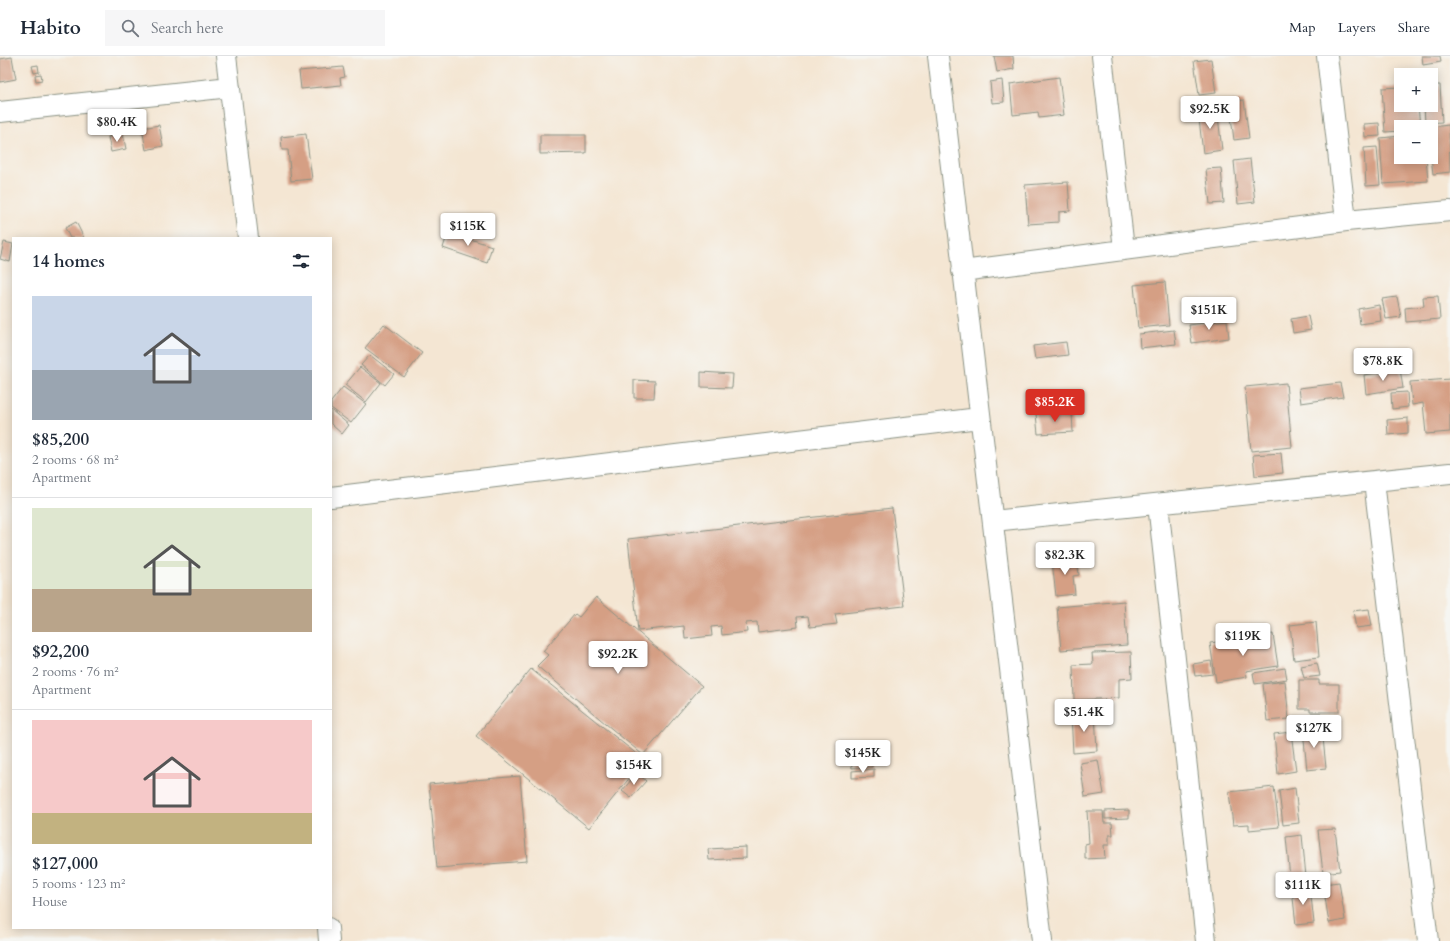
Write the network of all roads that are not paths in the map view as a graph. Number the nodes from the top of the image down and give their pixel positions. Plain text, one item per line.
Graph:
1 (226, 56) edge
2 (938, 56) edge
3 (1102, 56) edge
4 (1327, 56) edge
5 (230, 87) junction
6 (0, 112) edge
7 (1450, 211) edge
8 (1346, 221) junction
9 (248, 237) edge
10 (1124, 249) junction
11 (962, 270) junction
12 (980, 418) junction
13 (1450, 473) edge
14 (1374, 481) junction
15 (332, 497) edge
16 (1158, 504) junction
17 (993, 521) junction
18 (328, 929) edge
19 (329, 941) edge
20 (1042, 941) edge
21 (1206, 941) edge
22 (1428, 941) edge

1 - 5 street
2 - 11 street
3 - 10 street
4 - 8 street
5 - 6 street
5 - 9 street
7 - 8 street
8 - 10 street
10 - 11 street
11 - 12 street
12 - 15 street
12 - 17 street
13 - 14 street
14 - 16 street
14 - 22 street
16 - 17 street
16 - 21 street
17 - 20 street
18 - 19 street

